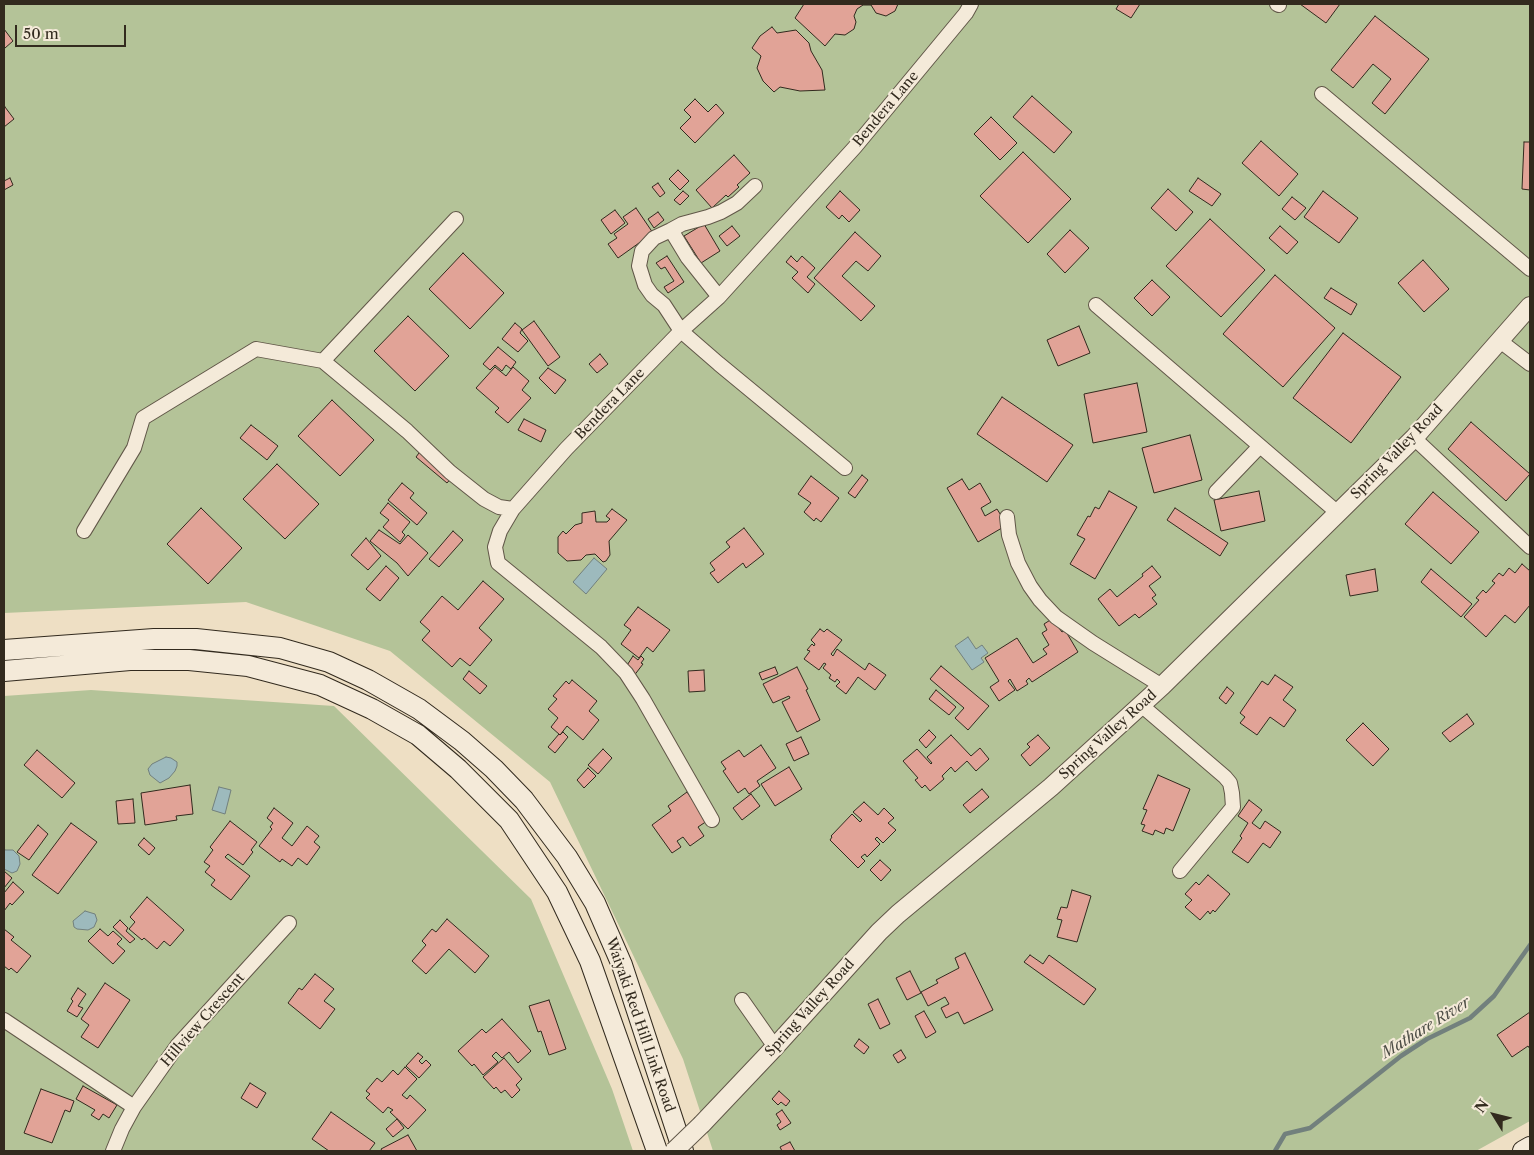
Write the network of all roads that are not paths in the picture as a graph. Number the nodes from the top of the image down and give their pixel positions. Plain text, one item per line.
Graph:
1 (971, 4) edge
2 (1322, 94) dead end
3 (755, 186) dead end
4 (456, 219) dead end
5 (671, 230) junction
6 (1530, 269) edge
7 (719, 297) junction
8 (1096, 305) dead end
9 (1530, 306) edge
10 (680, 330) junction
11 (1500, 341) junction
12 (323, 361) junction
13 (1530, 364) edge
14 (1414, 438) junction
15 (1260, 446) junction
16 (845, 468) dead end
17 (1216, 492) dead end
18 (514, 509) junction
19 (1338, 513) junction
20 (1007, 517) dead end
21 (84, 531) dead end
22 (1530, 547) edge
23 (4, 650) edge
24 (4, 670) edge
25 (1162, 686) junction
26 (1141, 705) junction
27 (712, 820) dead end
28 (1180, 871) dead end
29 (289, 923) dead end
30 (742, 1000) dead end
31 (4, 1020) edge
32 (775, 1047) junction
33 (134, 1106) junction
34 (1530, 1147) edge
35 (113, 1151) edge
36 (657, 1151) edge
37 (674, 1151) edge
38 (682, 1151) edge
39 (1523, 1151) edge

1 - 7 street, Bendera Lane
2 - 6 street
3 - 5 street
4 - 12 street
5 - 7 street
5 - 10 street
7 - 10 street, Bendera Lane
8 - 15 street
9 - 11 street, Spring Valley Road
10 - 16 street
10 - 18 street, Bendera Lane
11 - 13 street
11 - 14 street, Spring Valley Road
12 - 18 street
12 - 21 street
14 - 19 street, Spring Valley Road
14 - 22 street
15 - 17 street
15 - 19 street
18 - 27 street, Bendera Lane
19 - 25 street, Spring Valley Road
20 - 25 street
23 - 38 main road, Waiyaki Red Hill Link Road
24 - 36 main road, Waiyaki Red Hill Link Road
25 - 26 street, Spring Valley Road
26 - 28 street
26 - 32 street, Spring Valley Road
29 - 33 street, Hillview Crescent
30 - 32 street
31 - 33 street
32 - 37 street, Spring Valley Road, bridge
33 - 35 street, Hillview Crescent
34 - 39 main road

